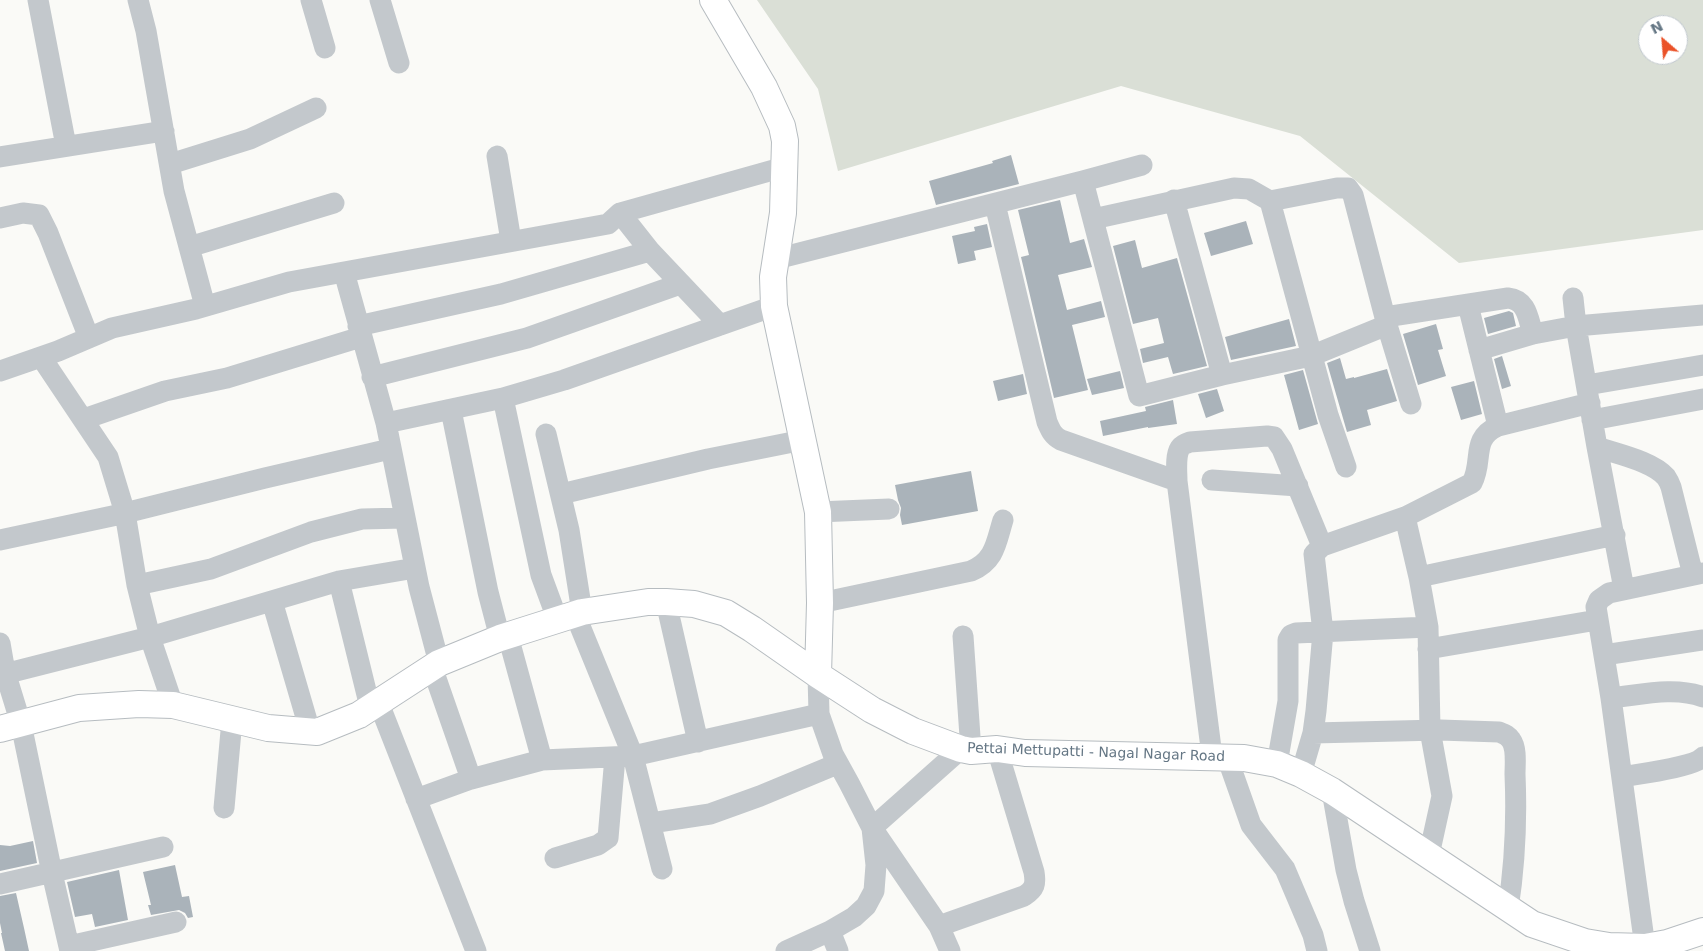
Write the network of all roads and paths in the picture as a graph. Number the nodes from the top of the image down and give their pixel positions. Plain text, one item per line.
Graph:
1 (38, 0) edge
2 (138, 0) edge
3 (311, 0) edge
4 (380, 0) edge
5 (713, 0) edge
6 (325, 48) dead end
7 (400, 63) dead end
8 (316, 108) dead end
9 (164, 131) junction
10 (66, 146) junction
11 (497, 156) dead end
12 (0, 157) edge
13 (170, 164) junction
14 (1142, 165) dead end
15 (784, 167) junction
16 (1083, 181) junction
17 (1174, 200) junction
18 (1270, 201) junction
19 (334, 203) dead end
20 (995, 204) junction
21 (620, 213) junction
22 (0, 218) edge
23 (1093, 219) junction
24 (511, 241) junction
25 (189, 247) junction
26 (650, 252) junction
27 (776, 259) junction
28 (344, 272) junction
29 (680, 284) junction
30 (1573, 298) dead end
31 (204, 306) junction
32 (774, 306) junction
33 (1468, 306) junction
34 (1703, 315) edge
35 (1386, 321) junction
36 (720, 325) junction
37 (1576, 326) junction
38 (360, 331) junction
39 (1533, 334) junction
40 (89, 338) junction
41 (1478, 350) junction
42 (1311, 356) junction
43 (41, 357) junction
44 (1703, 365) edge
45 (0, 370) edge
46 (1222, 374) junction
47 (372, 377) junction
48 (503, 398) junction
49 (1703, 399) edge
50 (1590, 403) junction
51 (1410, 404) dead end
52 (451, 410) junction
53 (84, 419) junction
54 (386, 423) junction
55 (1498, 426) junction
56 (546, 434) dead end
57 (803, 440) junction
58 (1597, 447) junction
59 (390, 449) junction
60 (1346, 467) dead end
61 (1212, 480) dead end
62 (1177, 481) junction
63 (1298, 486) junction
64 (561, 494) junction
65 (889, 509) dead end
66 (818, 512) junction
67 (125, 513) junction
68 (1405, 517) junction
69 (404, 518) junction
70 (1003, 520) dead end
71 (1615, 535) junction
72 (0, 540) edge
73 (1322, 546) junction
74 (415, 568) junction
75 (1698, 574) edge
76 (1419, 577) junction
77 (339, 581) junction
78 (137, 585) junction
79 (1624, 589) junction
80 (272, 601) junction
81 (666, 602) junction
82 (820, 603) junction
83 (572, 616) junction
84 (1598, 620) junction
85 (1428, 627) junction
86 (1323, 632) junction
87 (963, 636) dead end
88 (150, 637) junction
89 (504, 637) junction
90 (1703, 640) edge
91 (0, 643) edge
92 (1428, 649) junction
93 (1604, 655) junction
94 (435, 665) junction
95 (2, 673) edge
96 (818, 675) junction
97 (1703, 697) edge
98 (1611, 698) junction
99 (374, 704) junction
100 (172, 705) junction
101 (819, 714) junction
102 (232, 720) junction
103 (10, 726) edge
104 (1430, 730) junction
105 (310, 731) junction
106 (1313, 733) junction
107 (698, 742) junction
108 (976, 750) junction
109 (624, 757) junction
110 (1220, 757) junction
111 (1703, 757) edge
112 (542, 760) junction
113 (837, 764) junction
114 (1289, 769) junction
115 (1622, 777) junction
116 (471, 780) junction
117 (1332, 791) junction
118 (416, 799) junction
119 (224, 808) dead end
120 (651, 823) junction
121 (872, 828) junction
122 (163, 847) dead end
123 (1429, 855) junction
124 (555, 858) dead end
125 (662, 869) dead end
126 (52, 872) junction
127 (0, 884) edge
128 (1508, 909) junction
129 (176, 922) dead end
130 (939, 926) junction
131 (830, 931) junction
132 (1703, 931) edge
133 (1591, 947) edge
134 (1645, 947) junction
135 (70, 949) edge
136 (476, 951) edge
137 (786, 951) edge
138 (838, 951) edge
139 (950, 951) edge
140 (1317, 951) edge
141 (1370, 951) edge

1 - 10 street
2 - 9 street
3 - 6 street
4 - 7 street
5 - 15 main road
8 - 13 street
9 - 10 street
9 - 13 street
10 - 12 street
11 - 24 street
13 - 25 street
14 - 16 street
15 - 21 street
15 - 27 main road
16 - 20 street
16 - 23 street
17 - 18 street
17 - 23 street
17 - 46 street
18 - 35 street
18 - 42 street
19 - 25 street
20 - 27 street
20 - 62 street
21 - 24 street
21 - 26 street
22 - 40 street
23 - 46 street
24 - 28 street
25 - 31 street
26 - 29 street
26 - 38 street
27 - 32 main road
28 - 31 street
28 - 38 street
29 - 36 street
29 - 47 street
30 - 37 street
31 - 40 street
32 - 36 street
32 - 57 main road
33 - 35 street
33 - 39 street
33 - 41 street
34 - 37 street
35 - 42 street
35 - 51 street
36 - 48 street
37 - 39 street
37 - 50 street
38 - 47 street
38 - 53 street
39 - 41 street
40 - 43 street
41 - 55 street
42 - 46 street
42 - 60 street
43 - 45 street
43 - 53 street
44 - 50 street
47 - 54 street
48 - 52 street
48 - 83 street
49 - 50 street
50 - 55 street
50 - 58 street
52 - 54 street
52 - 89 street
53 - 67 street
54 - 59 street
55 - 68 street
56 - 64 street
57 - 64 street
57 - 66 main road
58 - 71 street
58 - 75 street
59 - 67 street
59 - 69 street
61 - 63 street
62 - 63 street
62 - 110 street
63 - 73 street
64 - 83 street
65 - 66 street
66 - 82 main road
67 - 72 street
67 - 78 street
68 - 73 street
68 - 76 street
69 - 74 street
69 - 78 street
70 - 82 street
71 - 76 street
71 - 79 street
73 - 86 street
74 - 77 street
74 - 94 street
75 - 79 street
76 - 85 street
77 - 80 street
77 - 99 street
78 - 88 street
79 - 84 street
80 - 88 street
80 - 105 street
81 - 83 main road, Pettai Mettupatti - Nagal Nagar Road
81 - 96 main road, Pettai Mettupatti - Nagal Nagar Road
81 - 107 street
82 - 96 main road
83 - 89 main road, Pettai Mettupatti - Nagal Nagar Road
83 - 109 street
84 - 92 street
84 - 93 street
85 - 86 street
85 - 92 street
86 - 106 street
86 - 114 street
87 - 108 street
88 - 95 street
88 - 100 street
89 - 94 main road, Pettai Mettupatti - Nagal Nagar Road
89 - 112 street
90 - 93 street
91 - 95 street
92 - 104 street
93 - 98 street
94 - 99 main road, Pettai Mettupatti - Nagal Nagar Road
94 - 116 street
95 - 103 street
96 - 101 street
96 - 108 main road, Pettai Mettupatti - Nagal Nagar Road
97 - 98 street
98 - 115 street
99 - 105 main road, Pettai Mettupatti - Nagal Nagar Road
99 - 118 street
100 - 102 main road, Pettai Mettupatti - Nagal Nagar Road
100 - 103 main road, Pettai Mettupatti - Nagal Nagar Road
101 - 107 street
101 - 113 street
102 - 105 main road, Pettai Mettupatti - Nagal Nagar Road
102 - 119 street
103 - 126 street
104 - 106 street
104 - 123 street
104 - 128 street
106 - 114 street
107 - 109 street
108 - 110 main road, Pettai Mettupatti - Nagal Nagar Road
108 - 121 street
108 - 130 street
109 - 112 street
109 - 120 street
109 - 124 street
110 - 114 main road, Pettai Mettupatti - Nagal Nagar Road
110 - 140 street
111 - 115 street
112 - 116 street
113 - 120 street
113 - 121 street
114 - 117 main road, Pettai Mettupatti - Nagal Nagar Road
115 - 134 street
116 - 118 street
117 - 123 main road, Pettai Mettupatti - Nagal Nagar Road
117 - 141 street
118 - 136 street
120 - 125 street
121 - 130 street
121 - 131 street
122 - 126 street
123 - 128 main road, Pettai Mettupatti - Nagal Nagar Road
126 - 127 street
126 - 135 street
128 - 133 main road, Pettai Mettupatti - Nagal Nagar Road
129 - 135 street
130 - 139 street
131 - 137 street
131 - 138 street
132 - 134 main road, Pettai Mettupatti - Nagal Nagar Road
133 - 134 main road, Pettai Mettupatti - Nagal Nagar Road

